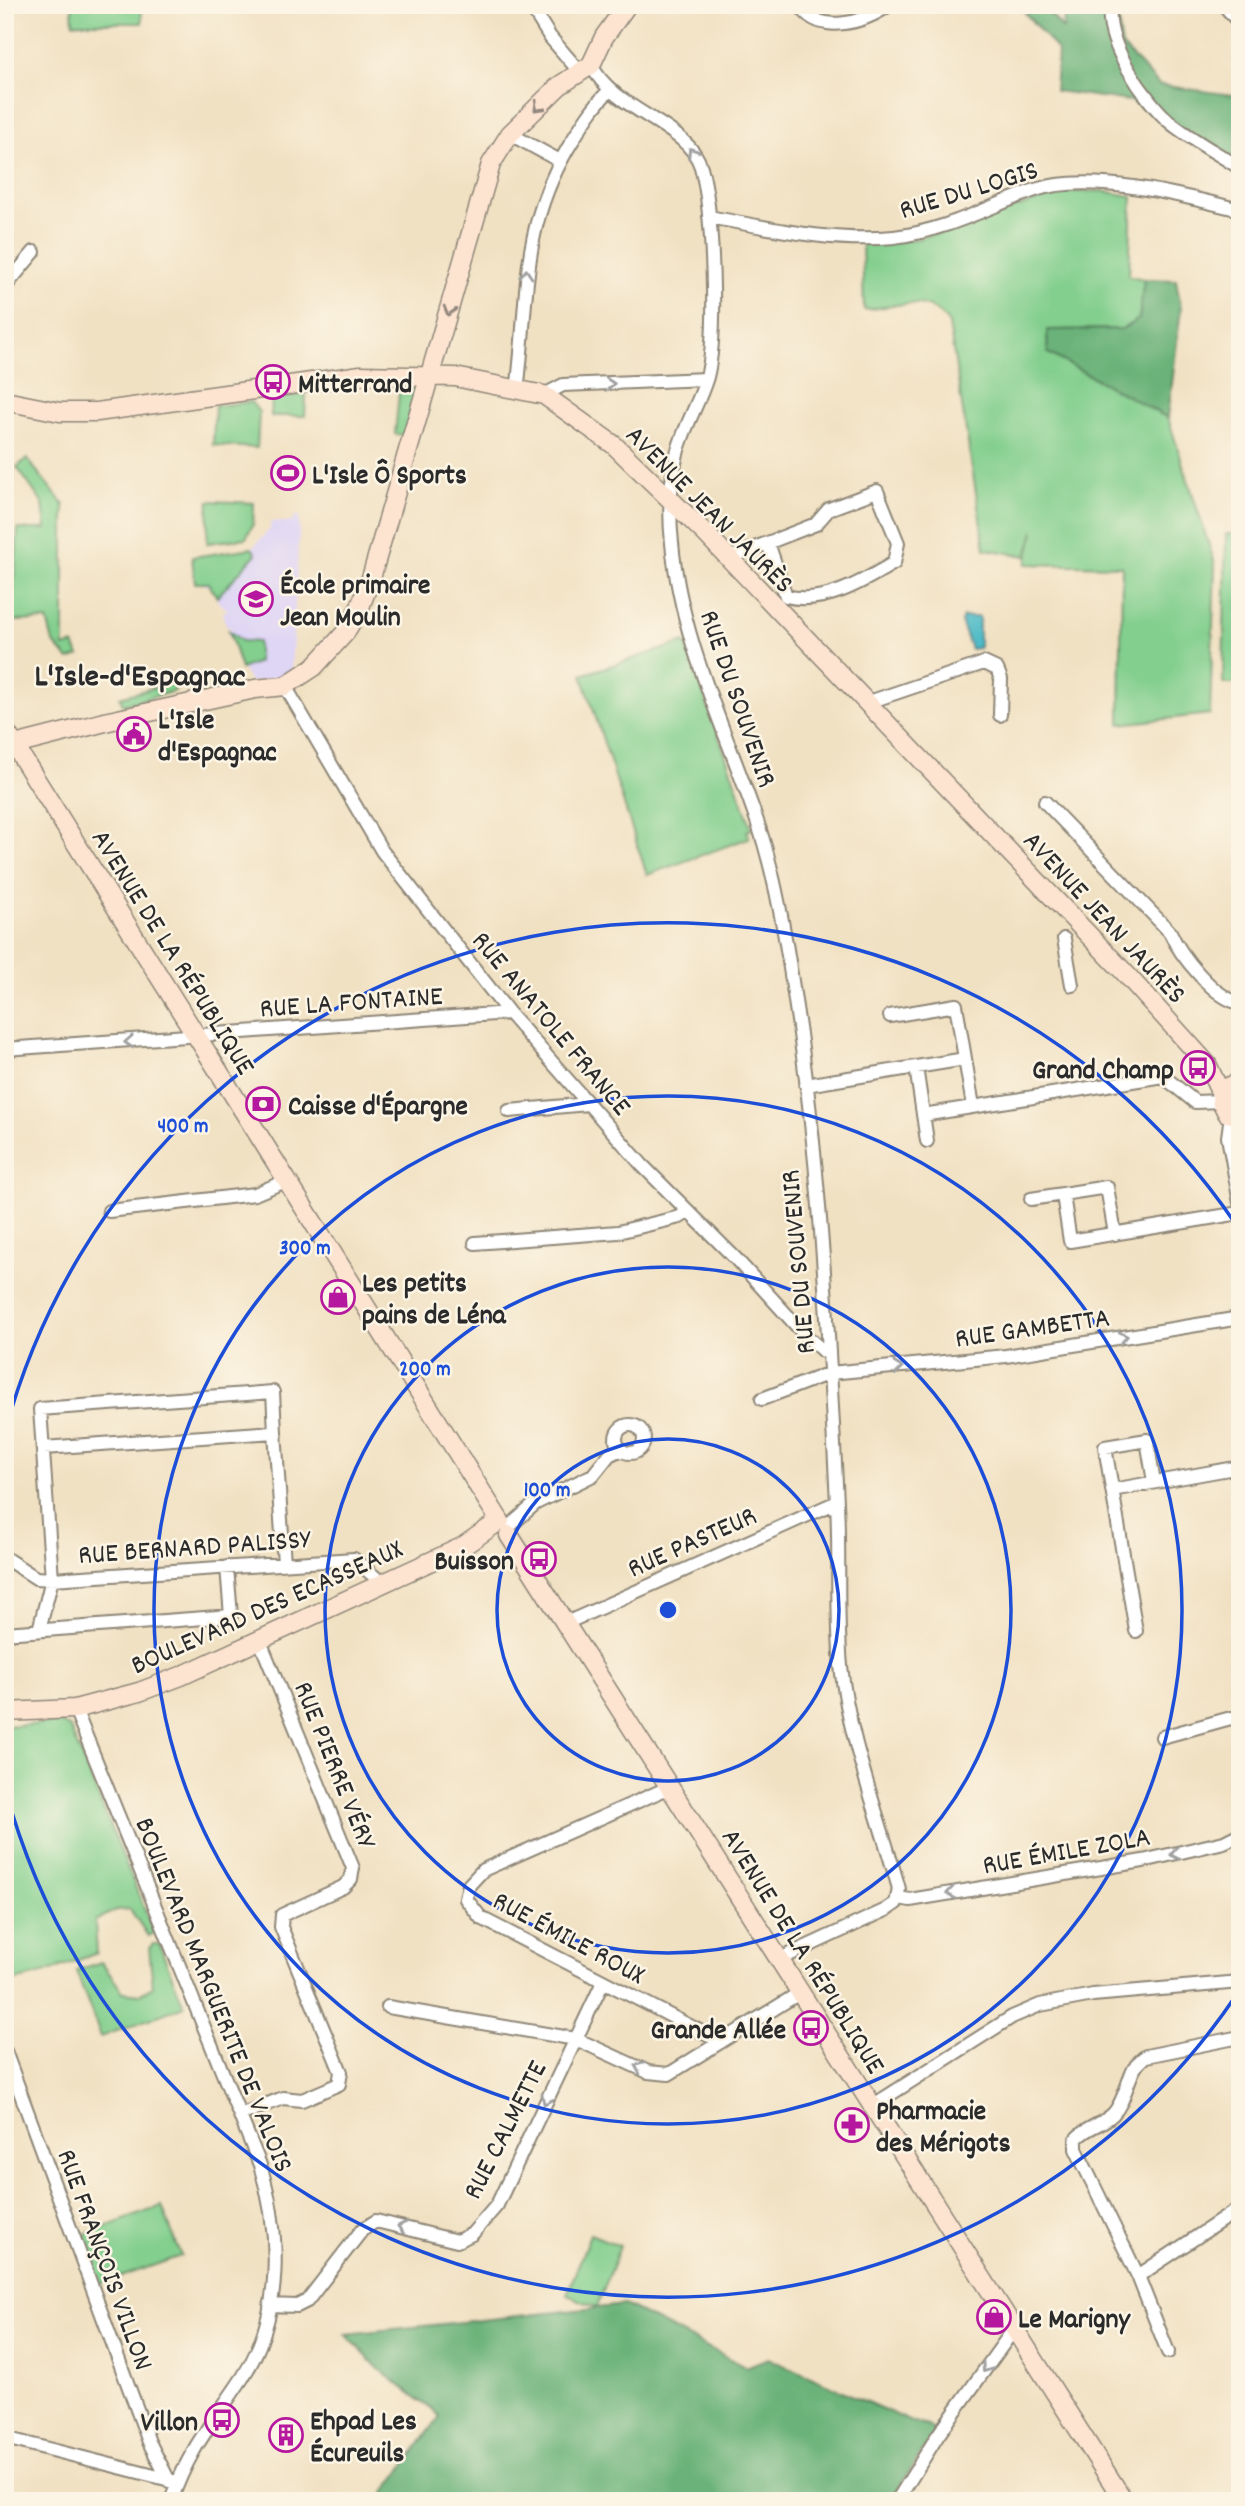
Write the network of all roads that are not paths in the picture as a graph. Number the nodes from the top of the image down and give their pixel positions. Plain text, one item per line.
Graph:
1 (530, 5) edge
2 (627, 5) edge
3 (800, 5) edge
4 (888, 5) edge
5 (1111, 5) edge
6 (1224, 5) edge
7 (1240, 24) edge
8 (585, 68) junction
9 (609, 91) junction
10 (510, 134) junction
11 (561, 161) junction
12 (1240, 168) edge
13 (1240, 210) edge
14 (709, 217) junction
15 (34, 253) dead end
16 (5, 287) edge
17 (429, 375) junction
18 (706, 379) junction
19 (517, 391) junction
20 (544, 395) junction
21 (5, 401) edge
22 (671, 498) junction
23 (768, 543) junction
24 (729, 558) junction
25 (285, 686) junction
26 (866, 703) junction
27 (1000, 715) dead end
28 (8, 741) edge
29 (1045, 802) dead end
30 (1064, 939) dead end
31 (1072, 985) dead end
32 (1240, 1003) edge
33 (509, 1013) junction
34 (890, 1016) dead end
35 (197, 1036) junction
36 (5, 1049) edge
37 (965, 1059) junction
38 (1208, 1064) junction
39 (916, 1067) junction
40 (1238, 1082) edge
41 (806, 1085) junction
42 (588, 1104) junction
43 (972, 1106) junction
44 (1228, 1107) edge
45 (509, 1111) dead end
46 (923, 1115) junction
47 (927, 1140) dead end
48 (288, 1180) junction
49 (1063, 1195) junction
50 (1031, 1199) dead end
51 (1240, 1203) edge
52 (109, 1211) dead end
53 (687, 1212) junction
54 (1240, 1213) edge
55 (1115, 1234) junction
56 (475, 1242) dead end
57 (1240, 1318) edge
58 (829, 1352) junction
59 (830, 1373) junction
60 (762, 1399) dead end
61 (275, 1432) junction
62 (43, 1448) junction
63 (621, 1449) dead end
64 (1240, 1467) edge
65 (1154, 1482) junction
66 (1112, 1490) junction
67 (837, 1502) junction
68 (504, 1529) junction
69 (5, 1558) edge
70 (285, 1563) junction
71 (227, 1567) junction
72 (52, 1579) junction
73 (382, 1584) junction
74 (566, 1623) junction
75 (39, 1630) junction
76 (1136, 1631) dead end
77 (5, 1633) edge
78 (260, 1641) junction
79 (75, 1709) junction
80 (5, 1712) edge
81 (1240, 1719) edge
82 (1163, 1737) dead end
83 (670, 1787) junction
84 (1240, 1834) edge
85 (899, 1898) junction
86 (780, 1959) junction
87 (603, 1982) junction
88 (1240, 1982) edge
89 (801, 1992) junction
90 (388, 2007) dead end
91 (1240, 2037) edge
92 (576, 2039) junction
93 (721, 2042) junction
94 (5, 2051) edge
95 (872, 2106) junction
96 (240, 2115) junction
97 (1240, 2208) edge
98 (1138, 2276) junction
99 (271, 2305) junction
100 (1014, 2329) junction
101 (1168, 2352) dead end
102 (5, 2438) edge
103 (173, 2481) junction
104 (171, 2501) edge
105 (897, 2501) edge
106 (1124, 2501) edge

1 - 8 street
2 - 8 main road
3 - 4 street
5 - 12 street
6 - 7 street
8 - 9 street
8 -> 10 main road
9 - 11 street
14 -> 9 street, RUE DU SOUVENIR
10 - 11 street
10 -> 17 main road
19 -> 11 street
13 - 14 street, RUE DU LOGIS
14 - 18 street, RUE DU SOUVENIR
15 - 16 street
17 - 19 main road, AVENUE JEAN JAURÈS
17 - 21 main road, AVENUE JEAN JAURÈS
17 - 25 main road
20 -> 18 street
18 - 22 street, RUE DU SOUVENIR
19 - 20 main road, AVENUE JEAN JAURÈS
20 - 22 main road, AVENUE JEAN JAURÈS
22 - 24 main road, AVENUE JEAN JAURÈS
22 - 41 street, RUE DU SOUVENIR
23 - 23 street
23 - 24 street
24 - 26 main road, AVENUE JEAN JAURÈS
25 - 28 main road
25 - 33 street, RUE ANATOLE FRANCE
26 - 27 street
26 - 38 main road, AVENUE JEAN JAURÈS
28 - 35 main road, AVENUE DE LA RÉPUBLIQUE
29 - 32 street
30 - 31 street
33 - 35 street, RUE LA FONTAINE
33 - 42 street, RUE ANATOLE FRANCE
34 - 37 street
35 -> 36 street, RUE LA FONTAINE
35 - 48 main road, AVENUE DE LA RÉPUBLIQUE
37 - 39 street
37 - 43 street
38 - 40 main road, AVENUE JEAN JAURÈS
38 - 44 main road, AVENUE JEAN JAURÈS
39 - 41 street
39 - 46 street
40 - 44 main road
41 - 58 street, RUE DU SOUVENIR
42 - 45 street
42 - 53 street, RUE ANATOLE FRANCE
43 - 44 street
43 - 46 street
44 - 51 street
46 - 47 street
48 - 52 street
48 - 68 main road, AVENUE DE LA RÉPUBLIQUE
49 - 50 street
49 - 55 street
49 - 55 street
53 - 56 street
53 - 58 street, RUE ANATOLE FRANCE
54 - 55 street
59 -> 57 street, RUE GAMBETTA
58 - 59 street, RUE DU SOUVENIR
59 - 60 street, RUE GAMBETTA
59 - 67 street, RUE DU SOUVENIR
61 - 62 street
61 - 62 street
61 - 70 street
62 - 72 street
63 - 68 street
64 - 65 street
65 - 66 street
65 - 66 street
66 - 76 street
67 - 74 street, RUE PASTEUR
67 - 85 street, RUE DU SOUVENIR
68 - 73 main road, BOULEVARD DES ECASSEAUX
68 - 74 main road, AVENUE DE LA RÉPUBLIQUE
69 - 72 street, RUE BERNARD PALISSY
70 - 71 street, RUE BERNARD PALISSY
70 - 73 street, RUE BERNARD PALISSY
71 - 72 street, RUE BERNARD PALISSY
71 - 75 street
72 - 75 street
73 - 78 main road, BOULEVARD DES ECASSEAUX
74 - 83 main road, AVENUE DE LA RÉPUBLIQUE
75 - 77 street
78 - 79 main road, BOULEVARD DES ECASSEAUX
78 - 96 street, RUE PIERRE VÉRY
79 - 80 main road, BOULEVARD DES ECASSEAUX
79 - 96 street, BOULEVARD MARGUERITE DE VALOIS
81 - 82 street
83 - 86 main road, AVENUE DE LA RÉPUBLIQUE
83 - 87 street, RUE ÉMILE ROUX
84 -> 85 street, RUE ÉMILE ZOLA
85 - 86 street
86 - 89 main road, AVENUE DE LA RÉPUBLIQUE
87 - 92 street
87 - 93 street, RUE ÉMILE ROUX
88 - 95 street
89 - 93 street
89 - 95 main road, AVENUE DE LA RÉPUBLIQUE
90 - 92 street
91 - 98 street
93 -> 92 street
92 -> 99 street, RUE CALMETTE
94 - 103 street, RUE FRANÇOIS VILLON
95 - 100 main road, AVENUE DE LA RÉPUBLIQUE
96 - 99 street, BOULEVARD MARGUERITE DE VALOIS
97 - 98 street
98 - 101 street
99 - 103 street
100 -> 105 street
100 - 106 main road, AVENUE DE LA RÉPUBLIQUE
102 - 103 street
103 - 104 street

